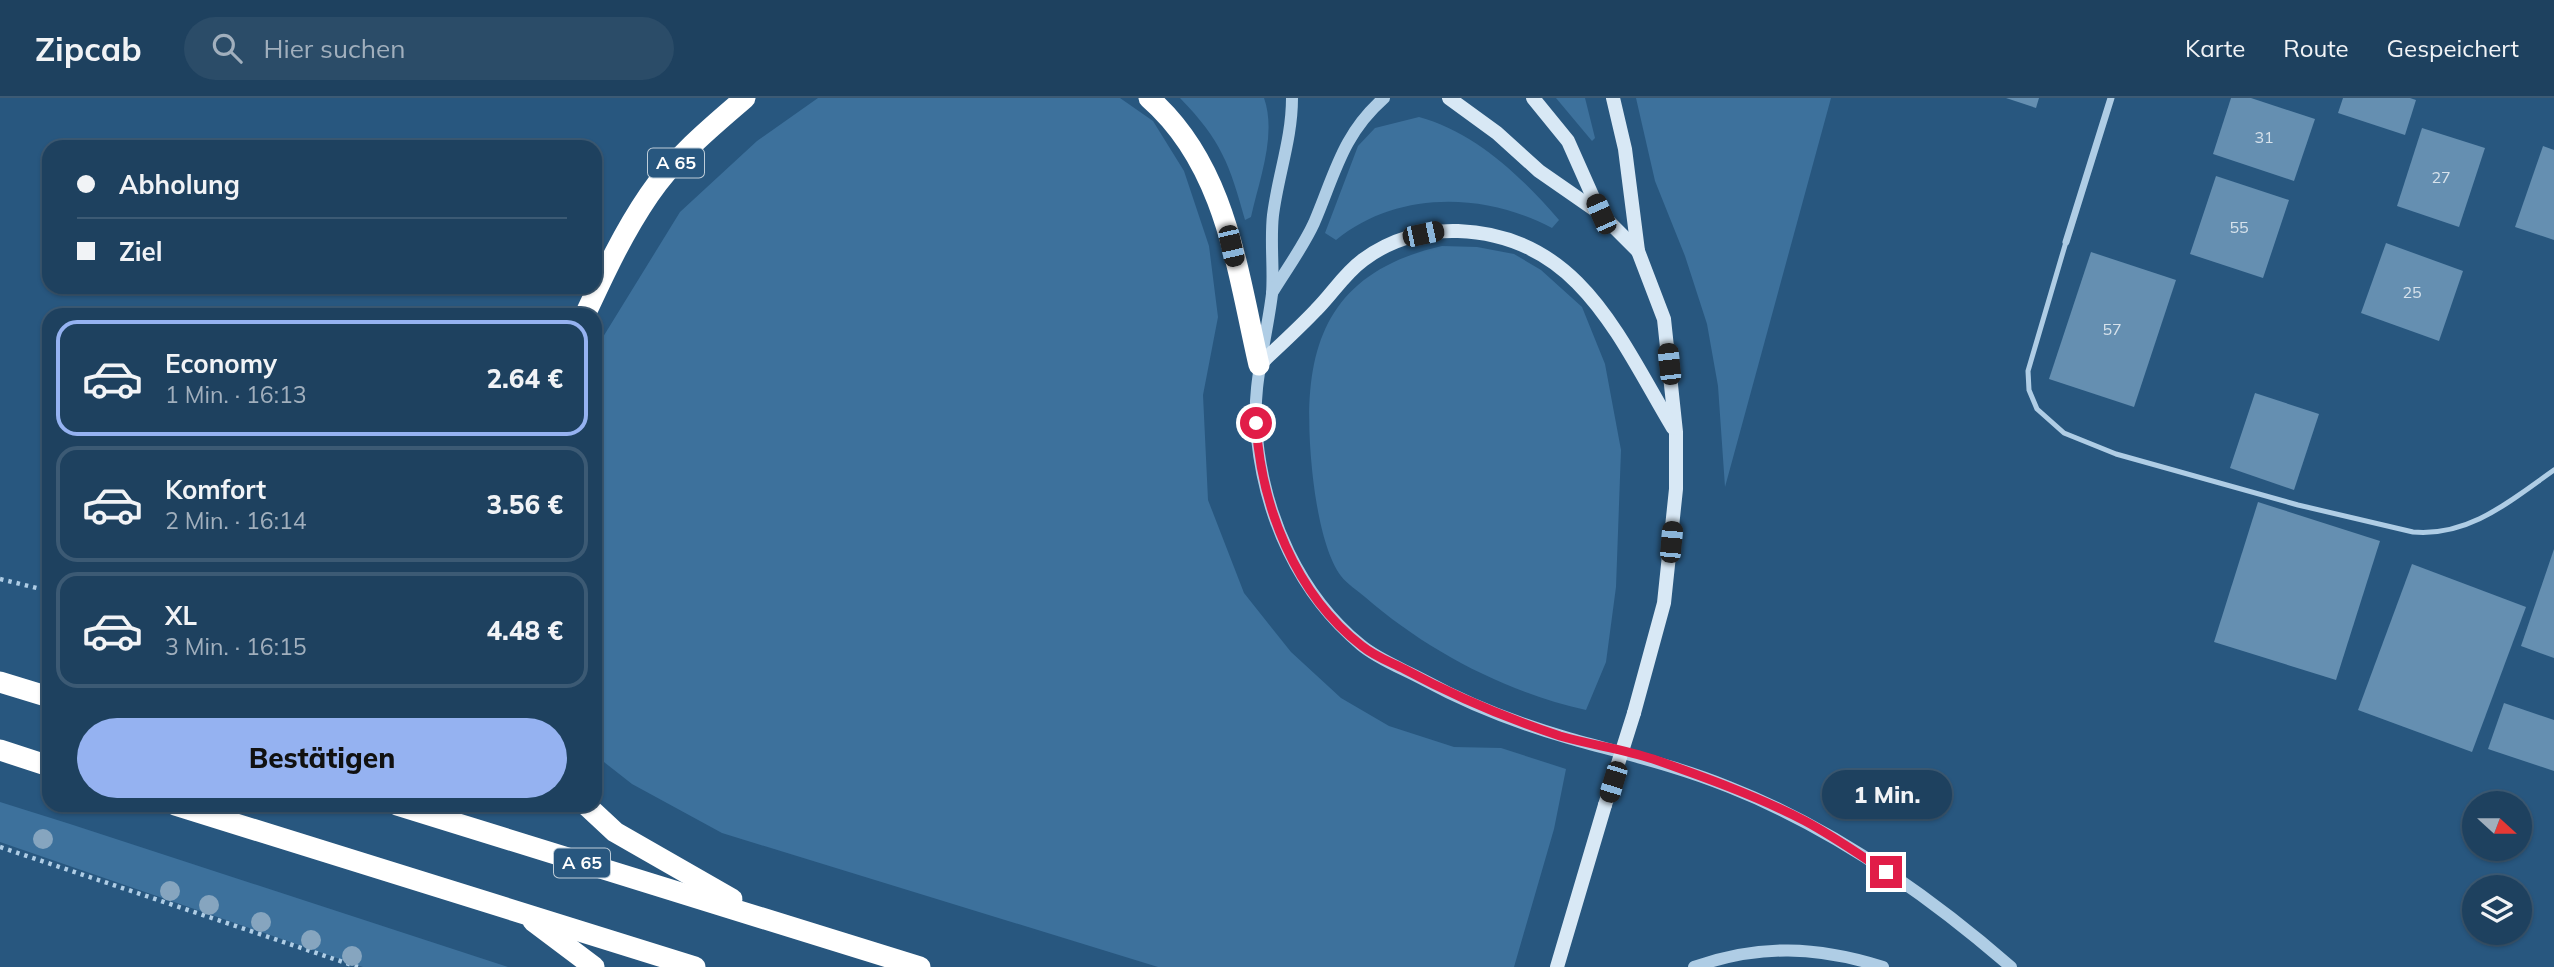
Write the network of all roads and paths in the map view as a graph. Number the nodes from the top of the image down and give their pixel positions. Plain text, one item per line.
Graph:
1 (744, 98) edge
2 (1149, 98) edge
3 (1292, 98) edge
4 (1384, 98) edge
5 (1448, 98) edge
6 (1533, 98) edge
7 (1613, 98) edge
8 (2111, 98) edge
9 (1601, 214) junction
10 (2066, 242) joint
11 (1637, 251) junction
12 (602, 278) edge
13 (1272, 293) junction
14 (1259, 365) junction
15 (1676, 432) junction
16 (2554, 470) edge
17 (0, 579) edge
18 (42, 589) edge
19 (0, 681) edge
20 (42, 694) edge
21 (0, 750) edge
22 (42, 764) edge
23 (198, 812) edge
24 (420, 812) edge
25 (594, 812) edge
26 (0, 847) edge
27 (520, 912) junction
28 (768, 919) junction
29 (358, 967) edge
30 (594, 967) edge
31 (695, 967) edge
32 (920, 967) edge
33 (1557, 967) edge
34 (1693, 967) edge
35 (1884, 967) edge
36 (2011, 967) edge

1 - 12 highway, A 65
2 - 14 highway
3 - 13 street
4 - 13 street
5 - 9 main road
6 - 9 main road
7 - 11 main road
8 - 10 street
9 - 11 main road
10 - 16 lane
11 - 15 main road
13 - 14 street
14 - 15 main road
14 - 36 street
15 - 33 main road, bridge
17 - 18 path
19 - 20 highway
21 - 22 highway
23 - 27 highway
24 - 28 highway, A 65
25 - 28 highway, A 65
26 - 29 path
27 - 30 highway
27 - 31 highway
28 - 32 highway, A 65
34 - 35 street

